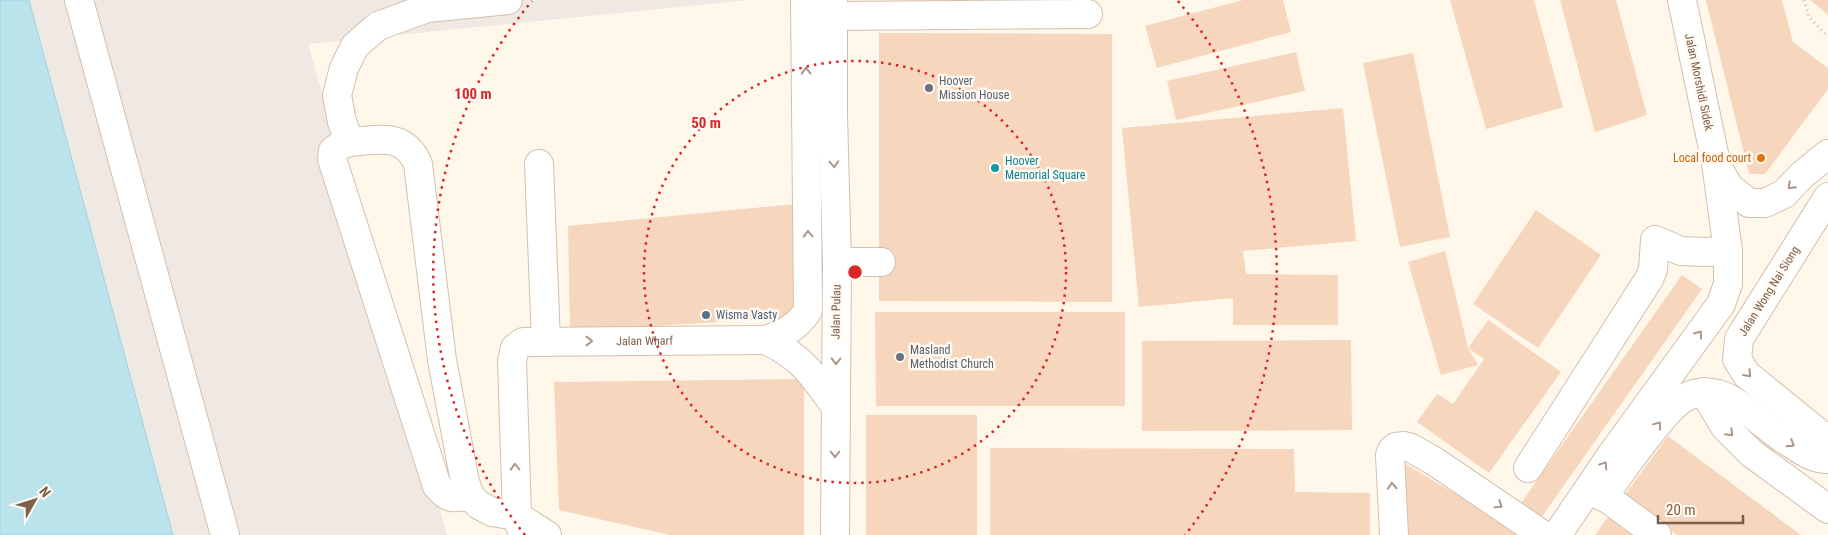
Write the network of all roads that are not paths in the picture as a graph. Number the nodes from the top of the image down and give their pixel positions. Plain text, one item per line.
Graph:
1 (79, 0) edge
2 (508, 0) edge
3 (805, 0) edge
4 (1682, 0) edge
5 (833, 8) edge
6 (1088, 14) dead end
7 (350, 142) junction
8 (1828, 154) edge
9 (1716, 163) junction
10 (539, 164) dead end
11 (1828, 197) edge
12 (1728, 251) junction
13 (837, 262) junction
14 (881, 262) dead end
15 (766, 340) junction
16 (534, 342) junction
17 (1704, 392) junction
18 (835, 406) junction
19 (1828, 442) edge
20 (1828, 459) edge
21 (1528, 468) dead end
22 (470, 496) junction
23 (1604, 496) junction
24 (1828, 510) edge
25 (520, 525) edge
26 (225, 535) edge
27 (547, 535) edge
28 (835, 535) edge
29 (1394, 535) edge
30 (1544, 535) edge
31 (1557, 535) edge
32 (1577, 535) edge
33 (1657, 535) edge

1 - 26 street
2 - 7 street
15 -> 3 street, Jalan Wharf
4 - 9 street, Jalan Morshidi Sidek
5 - 6 street
5 -> 13 street, Jalan Pulau
7 - 22 street
7 - 22 street
8 -> 9 street
9 - 12 street
10 - 16 street
11 -> 19 street, Jalan Wong Nai Siong
12 - 21 street
31 -> 12 street
13 - 14 street
13 -> 18 street, Jalan Pulau
16 -> 15 street, Jalan Wharf
15 - 18 street, Jalan Wharf
25 -> 16 street
17 -> 20 street
23 -> 17 street
17 -> 24 street
18 -> 28 street, Jalan Pulau
22 - 25 street
23 - 32 street
23 - 33 street
25 - 27 street
29 -> 30 street

